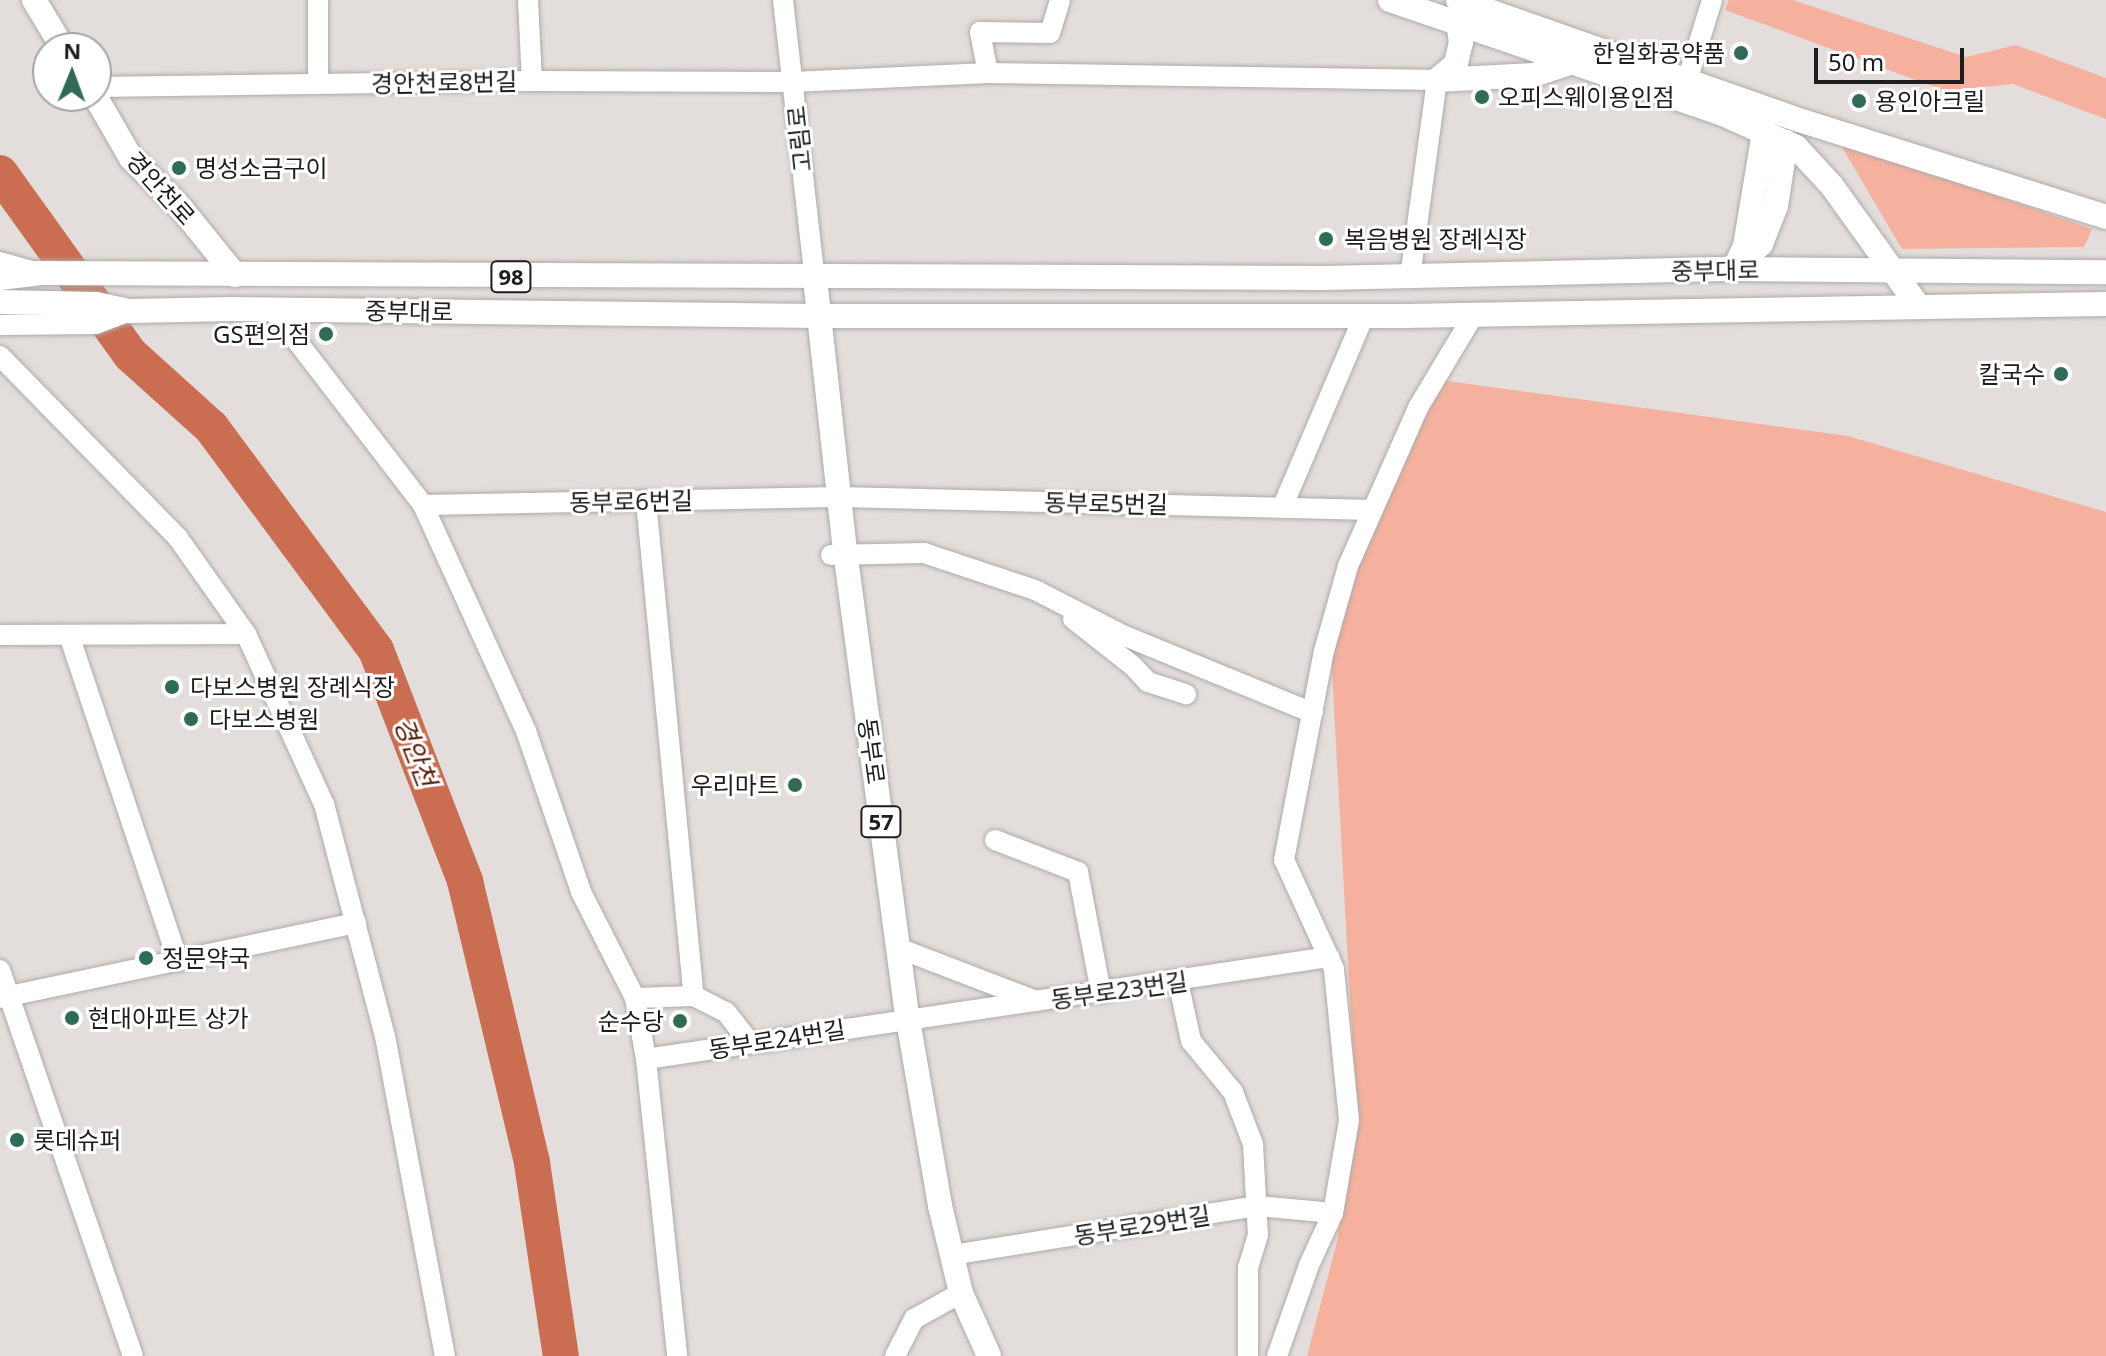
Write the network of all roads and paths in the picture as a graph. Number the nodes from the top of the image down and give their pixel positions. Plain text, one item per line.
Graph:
1 (34, 0) edge
2 (318, 0) edge
3 (528, 0) edge
4 (783, 0) edge
5 (1060, 0) edge
6 (1390, 0) edge
7 (1712, 0) edge
8 (1458, 12) edge
9 (53, 32) edge
10 (1572, 62) junction
11 (988, 73) junction
12 (1437, 80) junction
13 (532, 81) junction
14 (1687, 81) junction
15 (792, 82) junction
16 (318, 83) junction
17 (112, 87) edge
18 (104, 112) edge
19 (1775, 137) junction
20 (2106, 217) edge
21 (0, 262) edge
22 (1892, 268) junction
23 (1734, 269) junction
24 (2106, 272) edge
25 (39, 273) junction
26 (235, 275) junction
27 (1410, 276) junction
28 (0, 278) edge
29 (815, 279) junction
30 (0, 302) edge
31 (2106, 304) edge
32 (1919, 307) junction
33 (273, 310) junction
34 (130, 311) junction
35 (1474, 314) junction
36 (819, 316) junction
37 (1364, 316) junction
38 (0, 325) edge
39 (0, 356) edge
40 (839, 497) junction
41 (646, 501) junction
42 (423, 505) junction
43 (1282, 508) junction
44 (1373, 510) junction
45 (838, 555) junction
46 (1035, 590) junction
47 (246, 634) junction
48 (0, 635) edge
49 (69, 635) junction
50 (1186, 694) dead end
51 (1313, 713) junction
52 (995, 840) dead end
53 (356, 923) junction
54 (898, 948) junction
55 (1329, 957) junction
56 (178, 961) junction
57 (0, 970) edge
58 (1178, 981) junction
59 (1101, 993) junction
60 (694, 996) junction
61 (4, 997) edge
62 (635, 998) junction
63 (1039, 1002) junction
64 (908, 1020) junction
65 (750, 1043) junction
66 (646, 1059) junction
67 (1258, 1206) junction
68 (1333, 1213) junction
69 (952, 1255) junction
70 (961, 1293) junction
71 (133, 1356) edge
72 (445, 1356) edge
73 (677, 1356) edge
74 (895, 1356) edge
75 (989, 1356) edge
76 (1248, 1356) edge
77 (1277, 1356) edge

1 - 9 main road
2 - 16 street
3 - 13 street
4 - 15 street, 고림로
5 - 11 street
6 - 8 main road
7 - 14 street
8 - 10 main road
8 - 12 main road
8 - 14 main road
10 - 12 main road
10 - 19 main road
11 - 12 street, 경안천로8번길
11 - 15 street, 경안천로8번길
12 - 27 street
13 - 15 street, 경안천로8번길
13 - 16 street, 경안천로8번길
14 - 20 main road
15 - 29 street, 고림로
16 - 17 street, 경안천로8번길
18 - 26 main road, 경안천로
19 - 22 main road
19 - 23 main road
21 - 25 street
22 - 23 main road, 중부대로
22 - 24 main road, 중부대로
22 - 32 main road
23 - 27 main road, 중부대로
25 - 26 main road, 중부대로 / 98
25 - 28 main road, 중부대로 / 98
26 - 29 main road, 중부대로 / 98
27 - 29 main road, 중부대로
29 - 36 main road, 동부로 / 57
30 - 34 main road, 중부대로 / 98
31 - 32 main road, 중부대로
32 - 35 main road, 중부대로
33 - 34 main road, 중부대로 / 98
33 - 36 main road, 중부대로 / 98
33 - 42 street
34 - 38 street
35 - 37 main road, 중부대로
35 - 44 street
36 - 37 main road, 중부대로
36 - 40 main road, 동부로 / 57
37 - 43 street
39 - 47 street
40 - 41 street, 동부로6번길
40 - 43 street, 동부로5번길
40 - 45 main road, 동부로 / 57
41 - 42 street, 동부로6번길
41 - 60 street
42 - 62 street
43 - 44 street, 동부로5번길
44 - 51 street
45 - 46 street
45 - 54 main road, 동부로 / 57
46 - 50 street
46 - 51 street
47 - 49 street
47 - 53 street
48 - 49 street
49 - 56 street
51 - 55 street
52 - 59 street
53 - 56 street
53 - 72 street
54 - 63 street
54 - 64 main road, 동부로 / 57
55 - 58 street, 동부로23번길
55 - 68 street
56 - 61 street
57 - 61 street
58 - 59 street, 동부로23번길
58 - 67 street
59 - 63 street, 동부로23번길
60 - 62 street
60 - 65 street
61 - 71 street
62 - 66 street
63 - 64 street, 동부로23번길
64 - 65 street, 동부로24번길
64 - 69 main road, 동부로 / 57
65 - 66 street, 동부로24번길
66 - 73 street
67 - 68 street, 동부로29번길
67 - 69 street, 동부로29번길
67 - 76 street
68 - 77 street
69 - 70 main road, 동부로 / 57
70 - 74 street
70 - 75 main road, 동부로 / 57

